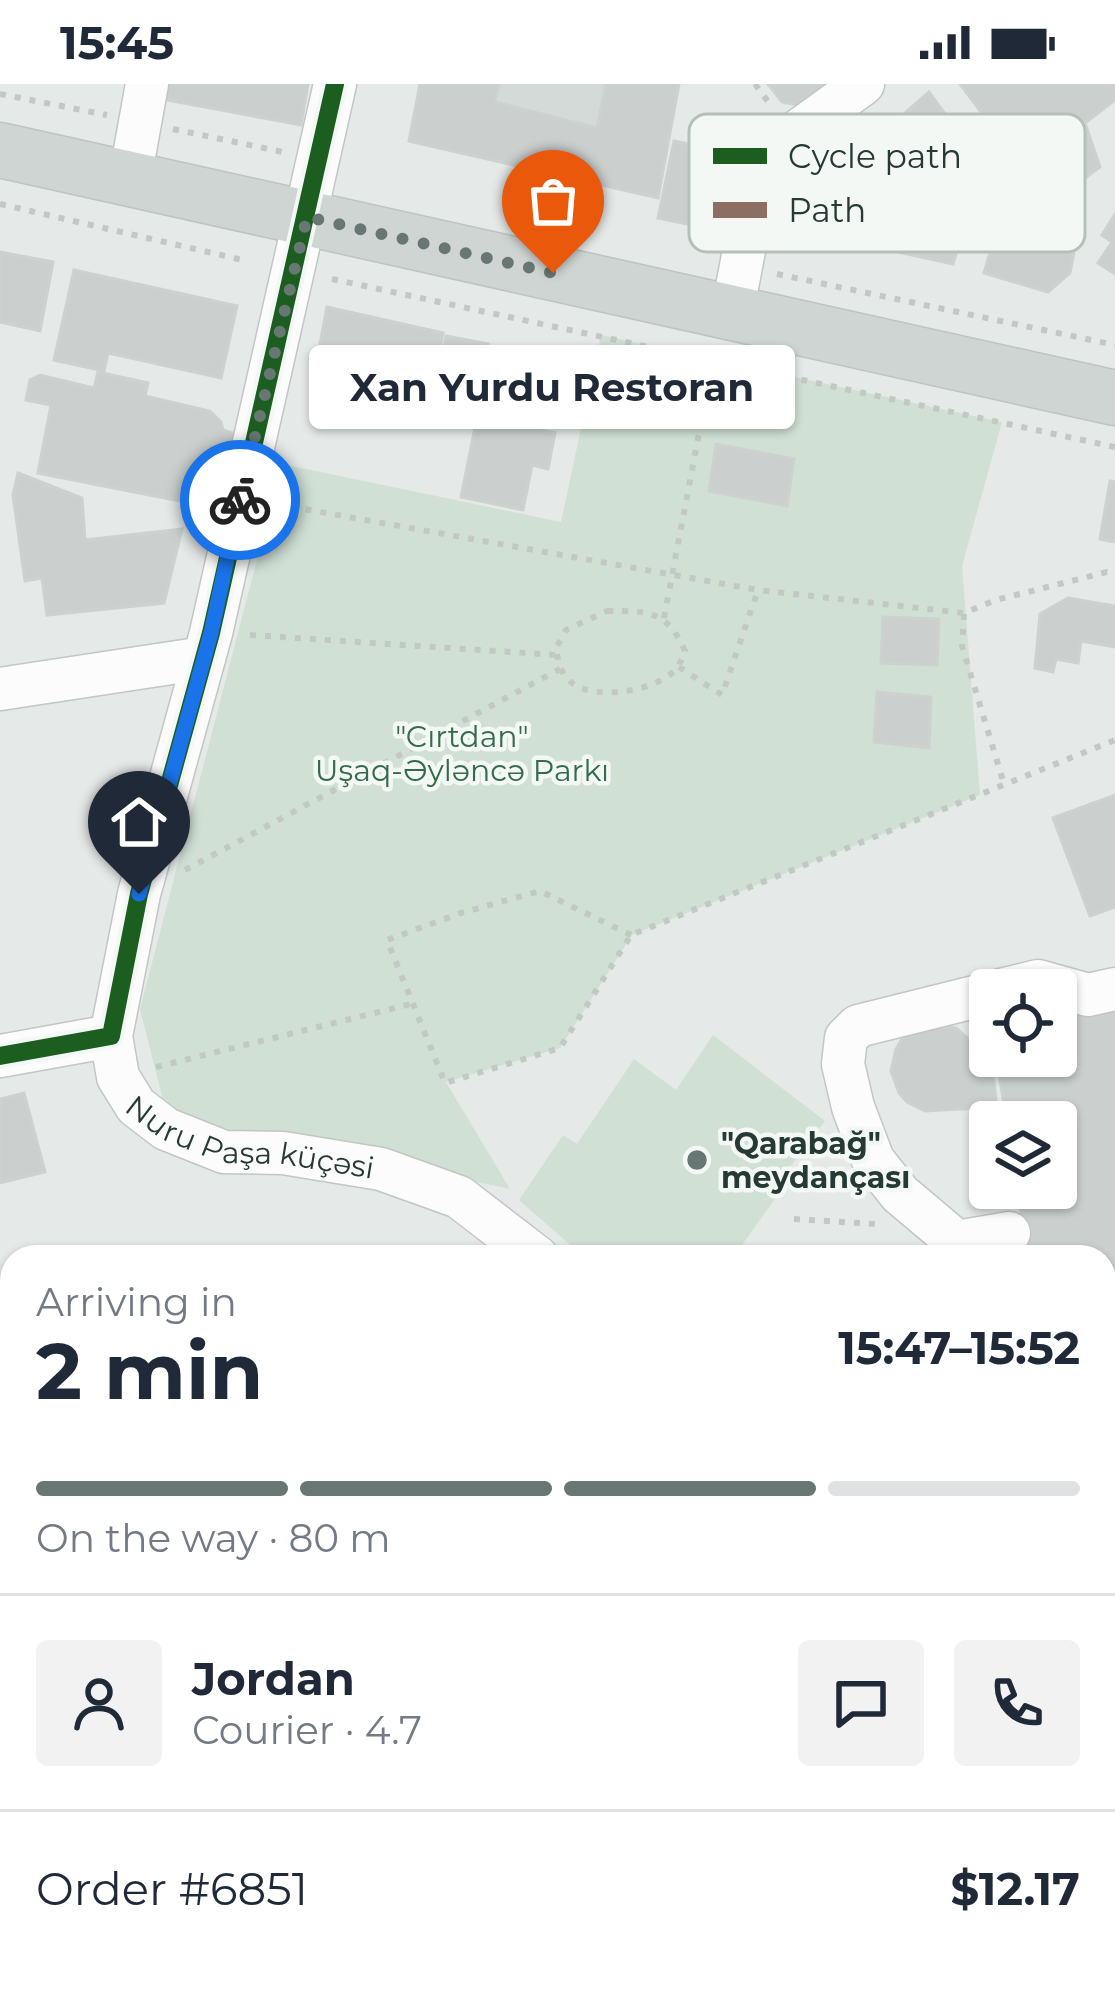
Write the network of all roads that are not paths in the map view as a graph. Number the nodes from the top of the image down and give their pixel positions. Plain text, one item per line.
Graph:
1 (147, 84) edge
2 (335, 84) edge
3 (863, 84) edge
4 (821, 114) edge
5 (0, 150) edge
6 (130, 178) junction
7 (307, 217) junction
8 (742, 252) edge
9 (729, 313) junction
10 (1115, 398) edge
11 (207, 645) junction
12 (0, 689) edge
13 (1115, 989) edge
14 (1077, 992) edge
15 (969, 998) edge
16 (0, 1056) edge
17 (115, 1057) junction
18 (1009, 1234) dead end
19 (521, 1245) edge

1 - 6 street
2 - 7 street, Nuru Paşa küçəsi
3 - 4 street
5 - 6 main road
6 - 7 main road
7 - 9 main road
7 - 11 street, Nuru Paşa küçəsi
8 - 9 street
9 - 10 main road
11 - 12 street
11 - 17 street, Nuru Paşa küçəsi
13 - 14 street
15 - 18 street
16 - 17 street
17 - 19 street, Nuru Paşa küçəsi

